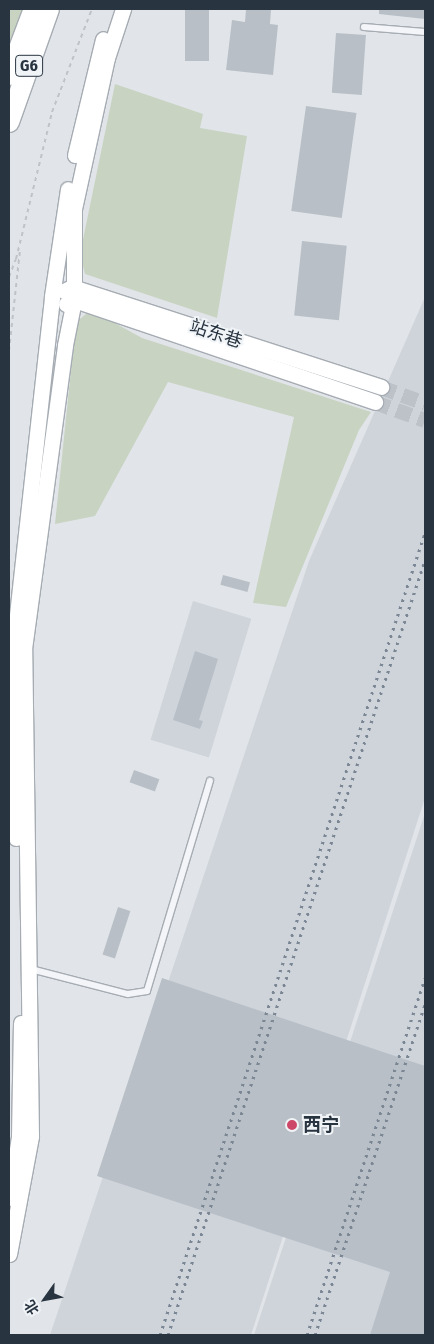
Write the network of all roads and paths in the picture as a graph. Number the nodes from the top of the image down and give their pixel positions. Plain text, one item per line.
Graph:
1 (34, 9) edge
2 (49, 9) edge
3 (92, 9) edge
4 (113, 9) edge
5 (123, 9) edge
6 (364, 27) dead end
7 (425, 32) edge
8 (9, 75) edge
9 (9, 122) edge
10 (20, 243) junction
11 (9, 277) edge
12 (73, 294) junction
13 (52, 296) junction
14 (52, 312) junction
15 (9, 351) edge
16 (381, 387) tunnel mouth
17 (375, 402) tunnel mouth
18 (210, 781) dead end
19 (31, 969) junction
20 (9, 1198) edge
21 (9, 1254) edge

1 - 8 highway, G6
2 - 9 highway, G6
3 - 10 path
4 - 13 main road
5 - 12 main road
6 - 7 lane
10 - 11 path
10 - 15 path
12 - 13 main road
12 - 14 main road
12 - 16 main road, 站东巷
12 - 17 main road, 站东巷
12 - 19 main road
13 - 14 main road
14 - 20 main road
18 - 19 lane
19 - 21 main road

